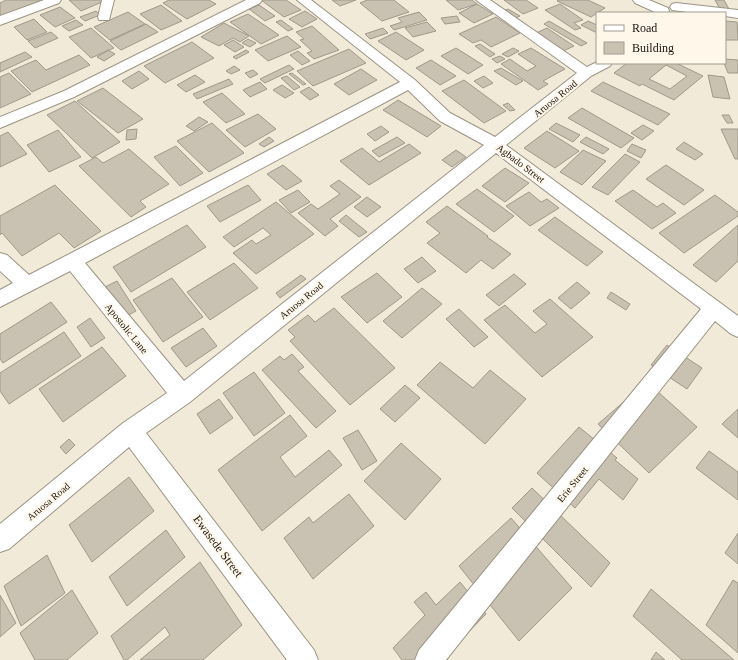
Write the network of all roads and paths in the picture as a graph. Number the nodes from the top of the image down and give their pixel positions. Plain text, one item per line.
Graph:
1 (55, 0) edge
2 (108, 0) edge
3 (256, 0) edge
4 (304, 0) edge
5 (482, 0) edge
6 (639, 0) edge
7 (680, 3) edge
8 (662, 12) edge
9 (738, 14) edge
10 (104, 17) dead end
11 (0, 21) edge
12 (603, 64) edge
13 (586, 73) junction
14 (410, 83) junction
15 (0, 123) edge
16 (496, 145) junction
17 (0, 260) edge
18 (73, 261) junction
19 (26, 284) junction
20 (0, 299) edge
21 (714, 308) junction
22 (738, 328) edge
23 (182, 395) junction
24 (131, 432) junction
25 (0, 540) edge
26 (304, 660) edge
27 (429, 660) edge

1 - 11 street
2 - 10 street
3 - 15 street
4 - 14 street, Agbado Street
5 - 13 street
6 - 8 street
7 - 8 street
7 - 9 street
12 - 13 street, Aruosa Road
13 - 16 street, Aruosa Road
14 - 16 street, Agbado Street
14 - 18 street
16 - 21 street, Agbado Street
16 - 23 street, Aruosa Road
17 - 19 street
18 - 19 street
18 - 23 street, Apostolic Lane
19 - 20 street
21 - 22 street, Agbado Street
21 - 27 street, Erie Street
23 - 24 street, Aruosa Road
24 - 25 street, Aruosa Road
24 - 26 street, Ewasede Street

